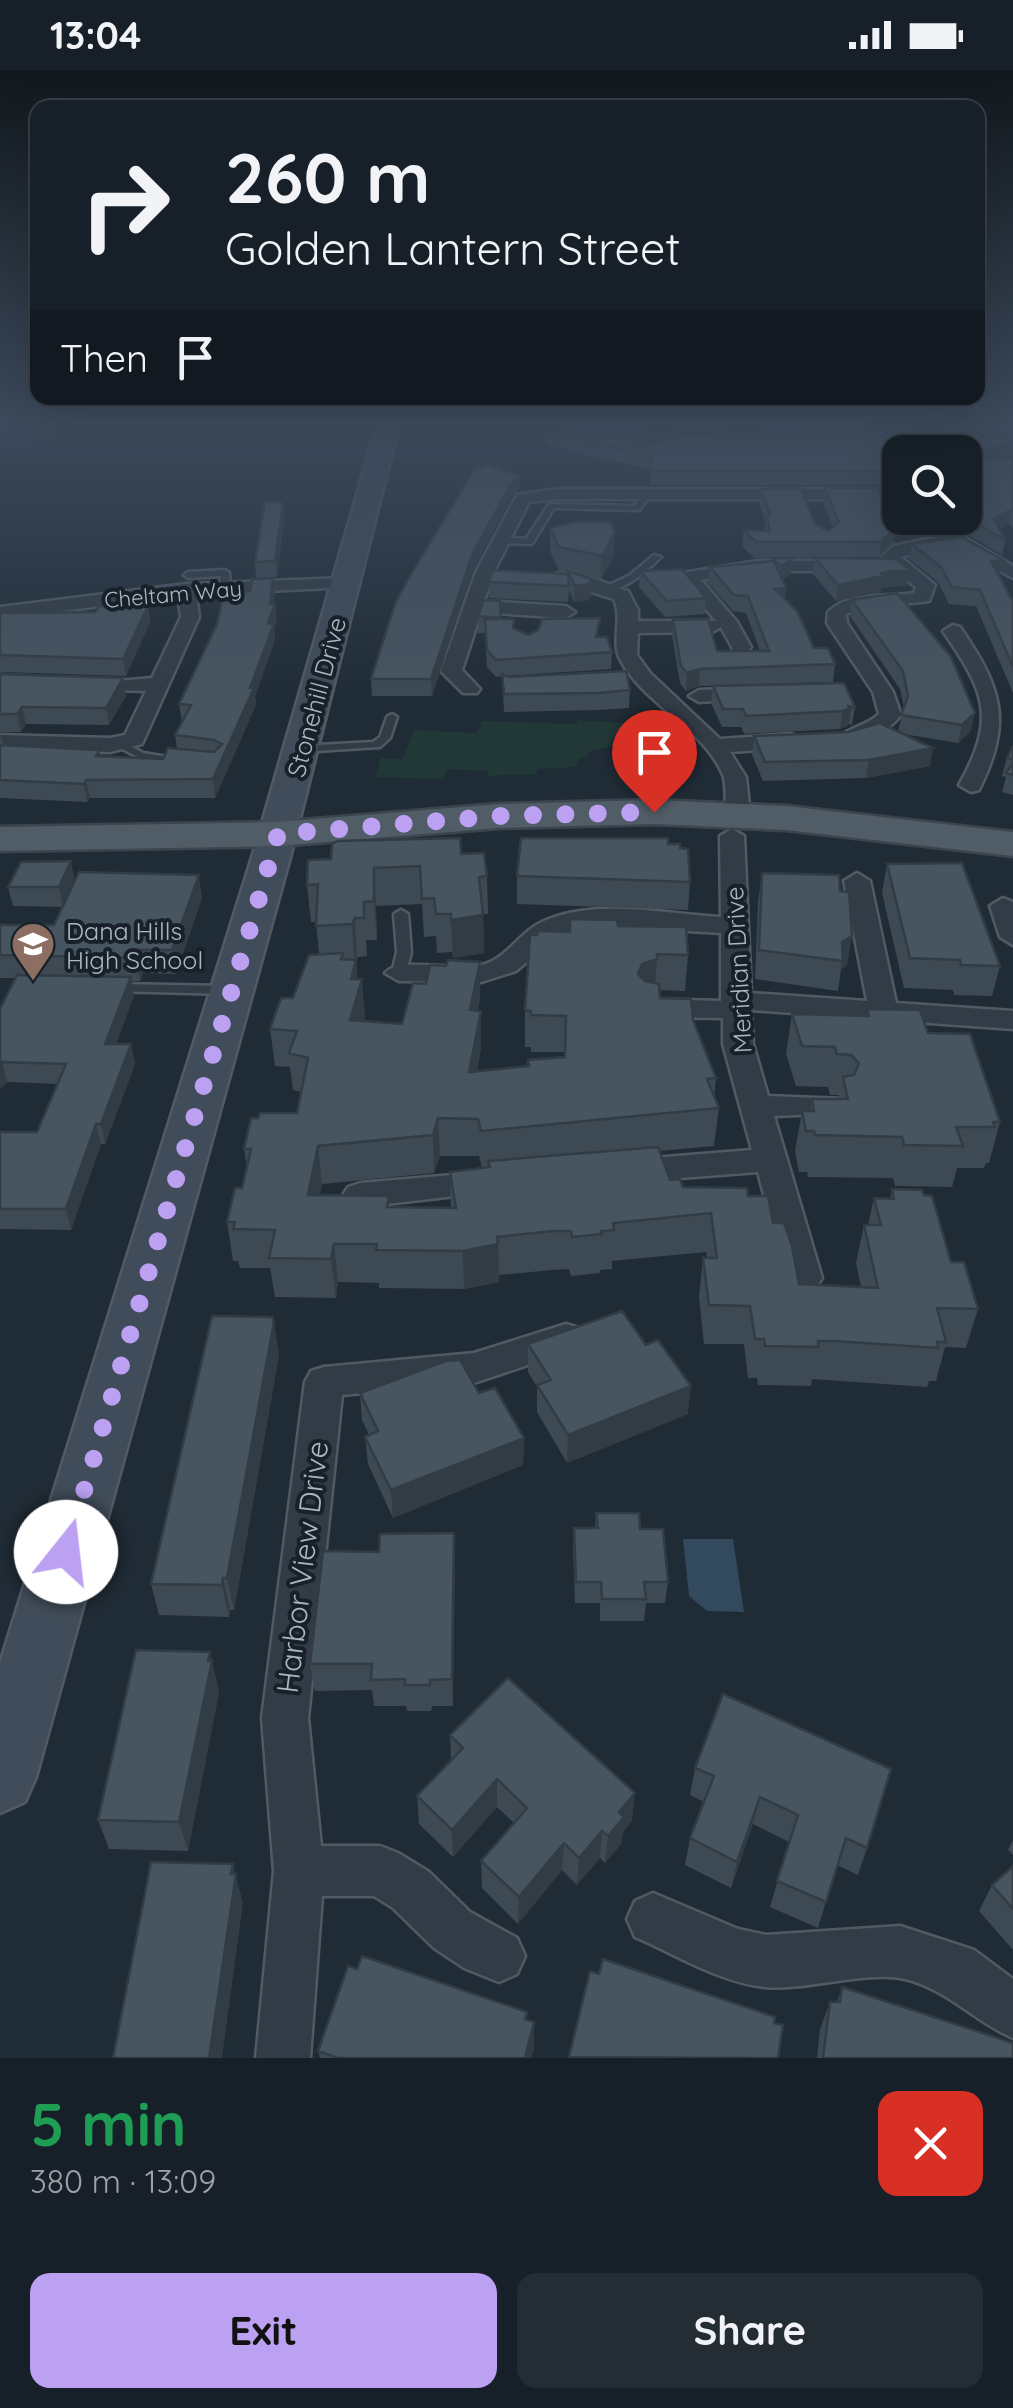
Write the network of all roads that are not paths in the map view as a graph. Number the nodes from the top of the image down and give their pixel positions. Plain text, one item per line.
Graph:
1 (365, 515) edge
2 (514, 515) edge
3 (546, 515) edge
4 (943, 535) edge
5 (952, 535) edge
6 (949, 539) junction
7 (501, 540) junction
8 (657, 557) dead end
9 (898, 566) junction
10 (1013, 573) edge
11 (540, 577) edge
12 (187, 582) junction
13 (348, 583) junction
14 (608, 589) junction
15 (471, 606) junction
16 (566, 612) dead end
17 (0, 613) edge
18 (730, 626) junction
19 (629, 627) junction
20 (953, 631) dead end
21 (741, 647) edge
22 (0, 682) edge
23 (159, 684) junction
24 (470, 689) dead end
25 (772, 694) edge
26 (698, 696) dead end
27 (1007, 702) edge
28 (392, 718) dead end
29 (128, 741) junction
30 (0, 742) edge
31 (715, 746) junction
32 (302, 749) junction
33 (181, 762) edge
34 (971, 785) dead end
35 (735, 825) junction
36 (0, 839) edge
37 (275, 844) junction
38 (1013, 844) edge
39 (0, 858) edge
40 (1013, 865) edge
41 (857, 881) dead end
42 (1003, 906) dead end
43 (401, 914) dead end
44 (732, 926) junction
45 (1013, 937) edge
46 (399, 973) joint
47 (100, 988) edge
48 (232, 990) junction
49 (735, 1005) junction
50 (653, 1008) edge
51 (884, 1012) junction
52 (1013, 1020) edge
53 (754, 1106) junction
54 (832, 1106) edge
55 (770, 1160) junction
56 (592, 1174) edge
57 (514, 1181) edge
58 (360, 1195) edge
59 (804, 1278) dead end
60 (604, 1326) edge
61 (0, 1777) edge
62 (299, 1871) junction
63 (653, 1919) dead end
64 (498, 1956) dead end
65 (1013, 2011) edge
66 (283, 2058) edge

1 - 13 main road, Stonehill Drive
2 - 7 street
3 - 7 lane
4 - 6 street
5 - 6 street
6 - 9 street
6 - 10 street
7 - 15 street
8 - 14 lane
9 - 18 street
9 - 31 street
11 - 14 street
12 - 13 street, Cheltam Way
12 - 17 street, Cheltam Way
12 - 23 street
13 - 32 main road, Stonehill Drive
14 - 19 street, Meridian Drive
15 - 16 street
15 - 24 street
18 - 19 street
18 - 21 street
19 - 31 street, Meridian Drive
20 - 27 street
22 - 23 street
23 - 29 street
25 - 26 street
27 - 34 street
28 - 32 lane
29 - 30 street
29 - 33 lane
31 - 35 street, Meridian Drive
32 - 37 main road, Stonehill Drive
35 - 37 main road
35 - 37 main road
35 - 38 main road
35 - 40 main road
35 - 44 street, Meridian Drive
36 - 37 main road
37 - 39 main road
37 - 48 main road, Stonehill Drive
41 - 51 street
42 - 45 street
43 - 46 lane
44 - 46 street
44 - 49 street, Meridian Drive
47 - 48 lane
48 - 61 main road, Stonehill Drive
49 - 50 street
49 - 51 street
49 - 53 street, Meridian Drive
51 - 52 street
53 - 54 street
53 - 55 street, Meridian Drive
55 - 56 street
55 - 59 street, Meridian Drive
57 - 58 street
60 - 62 street, Harbor View Drive
62 - 64 street
62 - 66 street, Harbor View Drive
63 - 65 street

